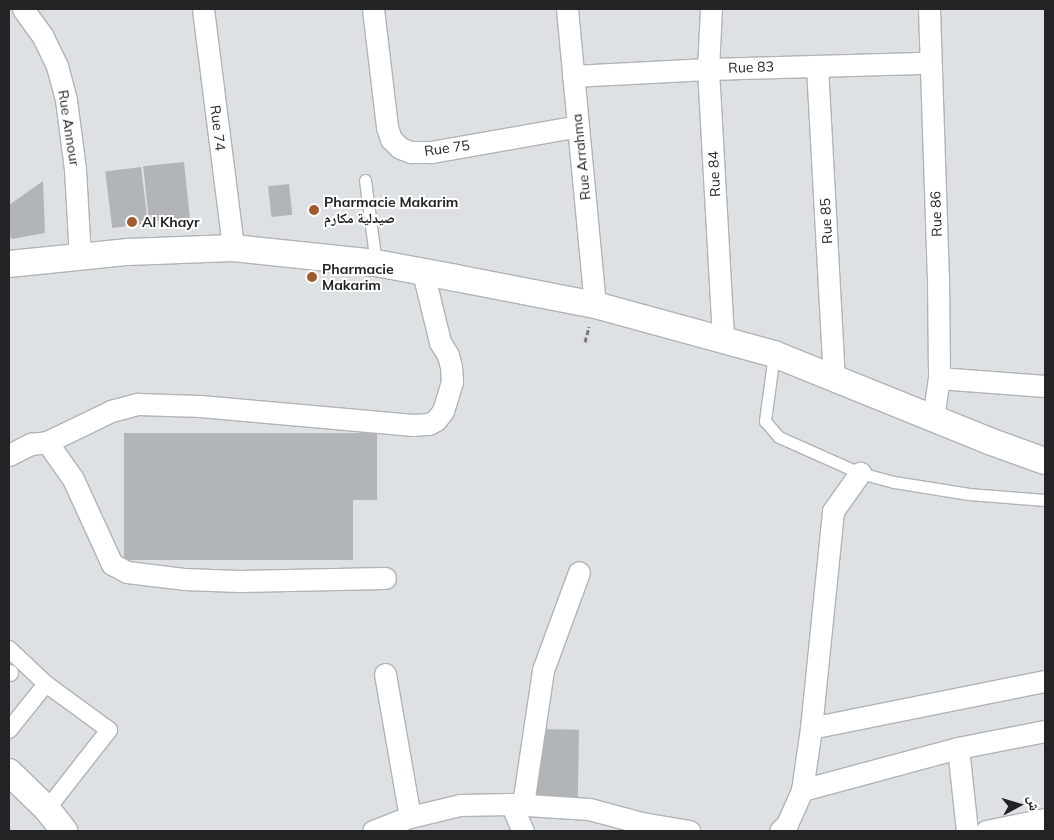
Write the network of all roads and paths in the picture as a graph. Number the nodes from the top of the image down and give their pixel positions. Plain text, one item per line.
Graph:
1 (23, 9) edge
2 (203, 9) edge
3 (373, 9) edge
4 (567, 9) edge
5 (711, 9) edge
6 (928, 9) edge
7 (929, 63) junction
8 (817, 66) junction
9 (708, 69) junction
10 (573, 76) junction
11 (578, 126) junction
12 (365, 180) dead end
13 (233, 248) junction
14 (80, 258) junction
15 (376, 263) junction
16 (9, 264) edge
17 (423, 272) junction
18 (595, 305) junction
19 (723, 339) junction
20 (774, 354) junction
21 (834, 377) junction
22 (939, 378) junction
23 (1045, 386) edge
24 (933, 418) junction
25 (47, 442) junction
26 (9, 454) edge
27 (1045, 461) edge
28 (860, 473) junction
29 (1045, 500) edge
30 (579, 572) dead end
31 (385, 578) dead end
32 (9, 649) edge
33 (386, 674) dead end
34 (1045, 681) edge
35 (46, 684) junction
36 (811, 728) junction
37 (9, 730) edge
38 (1045, 730) edge
39 (958, 748) junction
40 (11, 779) edge
41 (802, 790) junction
42 (517, 804) junction
43 (47, 809) junction
44 (410, 817) junction
45 (1045, 819) edge
46 (640, 827) edge
47 (64, 831) edge
48 (373, 831) edge
49 (523, 831) edge
50 (689, 831) edge
51 (780, 831) edge
52 (967, 831) edge
53 (986, 831) edge

1 - 14 street, Rue Annour
2 - 13 street, Rue 74
3 - 11 street, Rue 75
4 - 10 street, Rue Arrahma
5 - 9 street, Rue 84
6 - 7 street, Rue 86
7 - 8 street, Rue 83
7 - 22 street, Rue 86
8 - 9 street, Rue 83
8 - 21 street, Rue 85
9 - 10 street, Rue 83
9 - 19 street, Rue 84
10 - 11 street, Rue Arrahma
11 - 18 street, Rue Arrahma
12 - 15 lane
13 - 14 street
13 - 15 street
14 - 16 street
15 - 17 street
17 - 18 street
17 - 25 street
18 - 19 street
19 - 20 street
20 - 21 street
20 - 28 lane
21 - 24 street
22 - 23 street
22 - 24 street, Rue 86
24 - 27 street
25 - 26 street
25 - 31 street
28 - 29 lane
28 - 36 street
30 - 42 street
32 - 35 street
33 - 44 street
34 - 36 street
35 - 37 street
35 - 43 street
36 - 41 street
38 - 39 street
39 - 41 street
39 - 52 street
40 - 43 street
41 - 51 street
42 - 44 street
42 - 46 street
42 - 49 street
43 - 47 street
44 - 48 street
45 - 53 street
46 - 50 street

